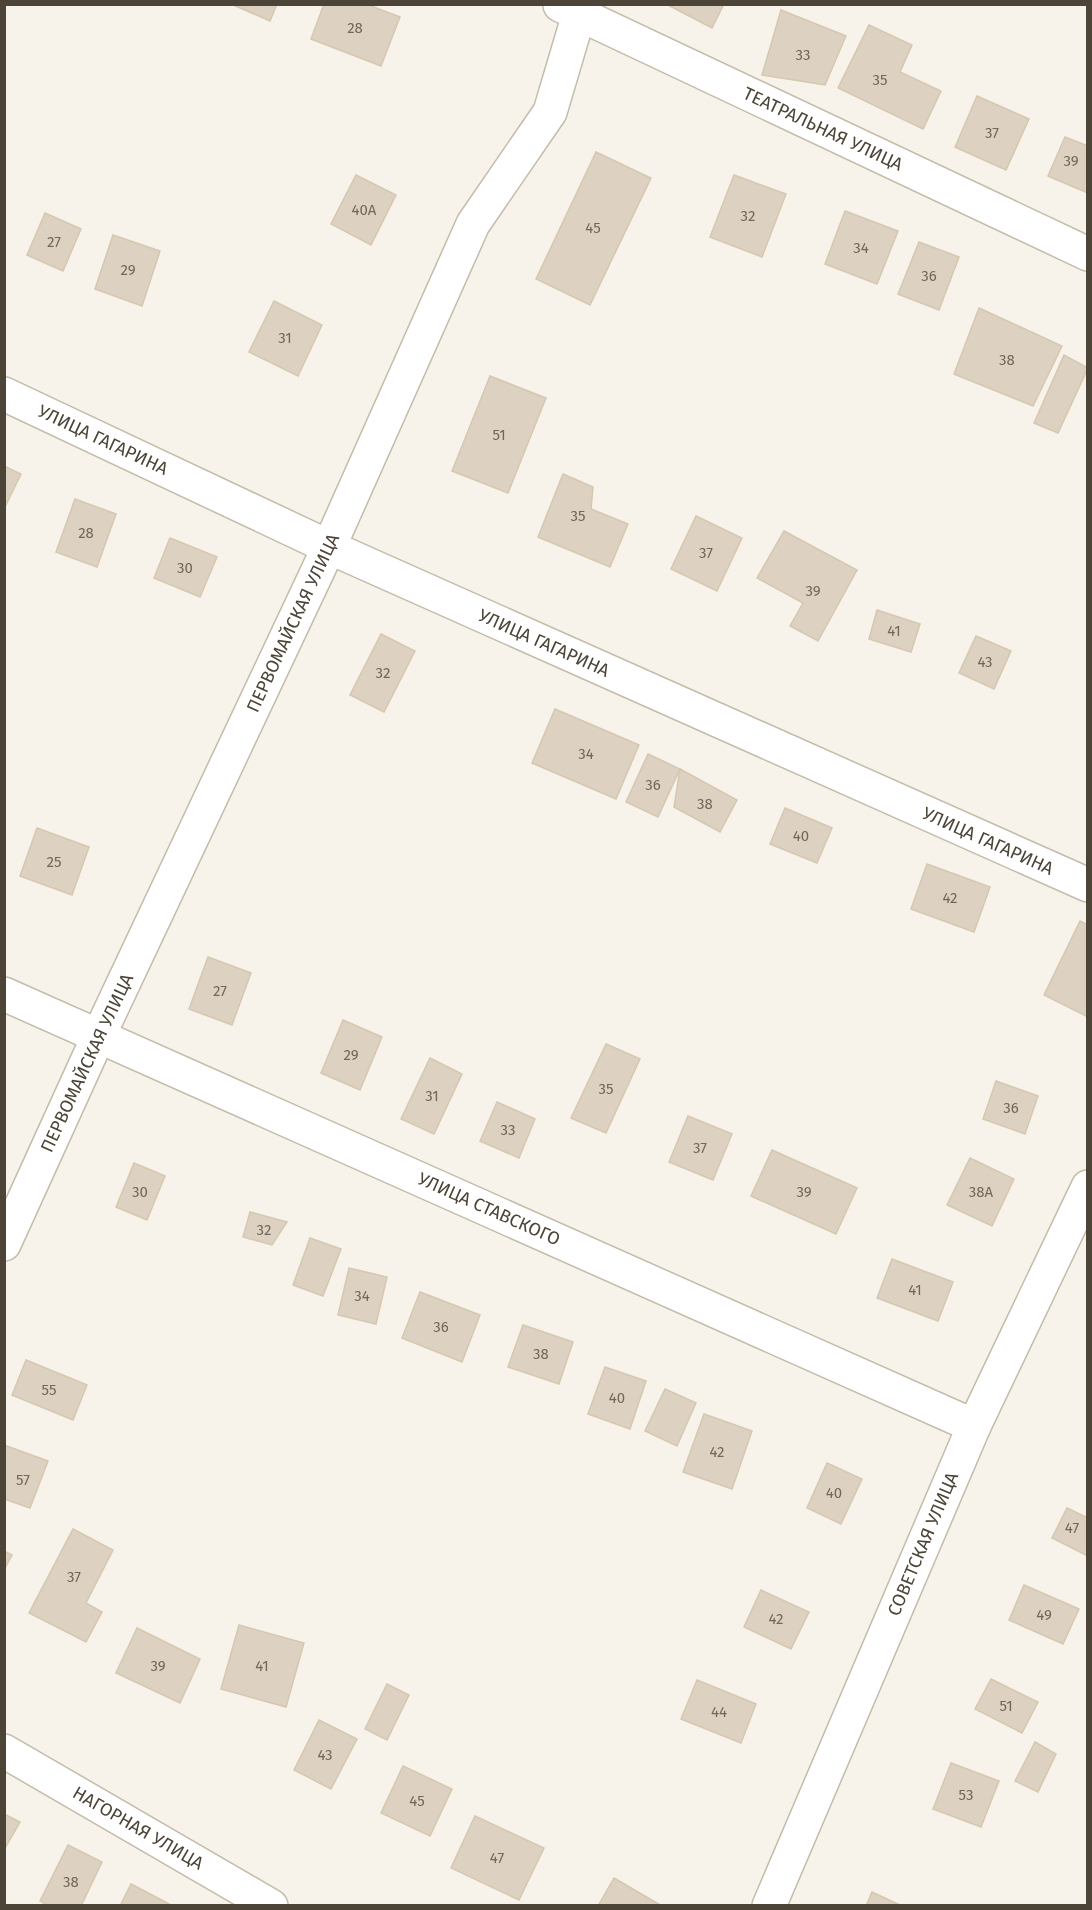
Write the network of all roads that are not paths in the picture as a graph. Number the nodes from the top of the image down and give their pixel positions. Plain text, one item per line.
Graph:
1 (573, 8) edge
2 (1088, 254) edge
3 (4, 394) edge
4 (329, 547) junction
5 (1088, 885) edge
6 (4, 994) edge
7 (99, 1035) junction
8 (1088, 1187) edge
9 (4, 1244) edge
10 (974, 1426) junction
11 (4, 1751) edge
12 (270, 1905) edge
13 (769, 1905) edge

1 - 2 street, ТЕАТРАЛЬНАЯ УЛИЦА
1 - 4 street, ПЕРВОМАЙСКАЯ УЛИЦА
3 - 4 street, УЛИЦА ГАГАРИНА
4 - 5 street, УЛИЦА ГАГАРИНА
4 - 7 street, ПЕРВОМАЙСКАЯ УЛИЦА
6 - 7 street, УЛИЦА СТАВСКОГО
7 - 9 street, ПЕРВОМАЙСКАЯ УЛИЦА
7 - 10 street, УЛИЦА СТАВСКОГО
8 - 10 street, СОВЕТСКАЯ УЛИЦА
10 - 13 street, СОВЕТСКАЯ УЛИЦА
11 - 12 street, НАГОРНАЯ УЛИЦА

